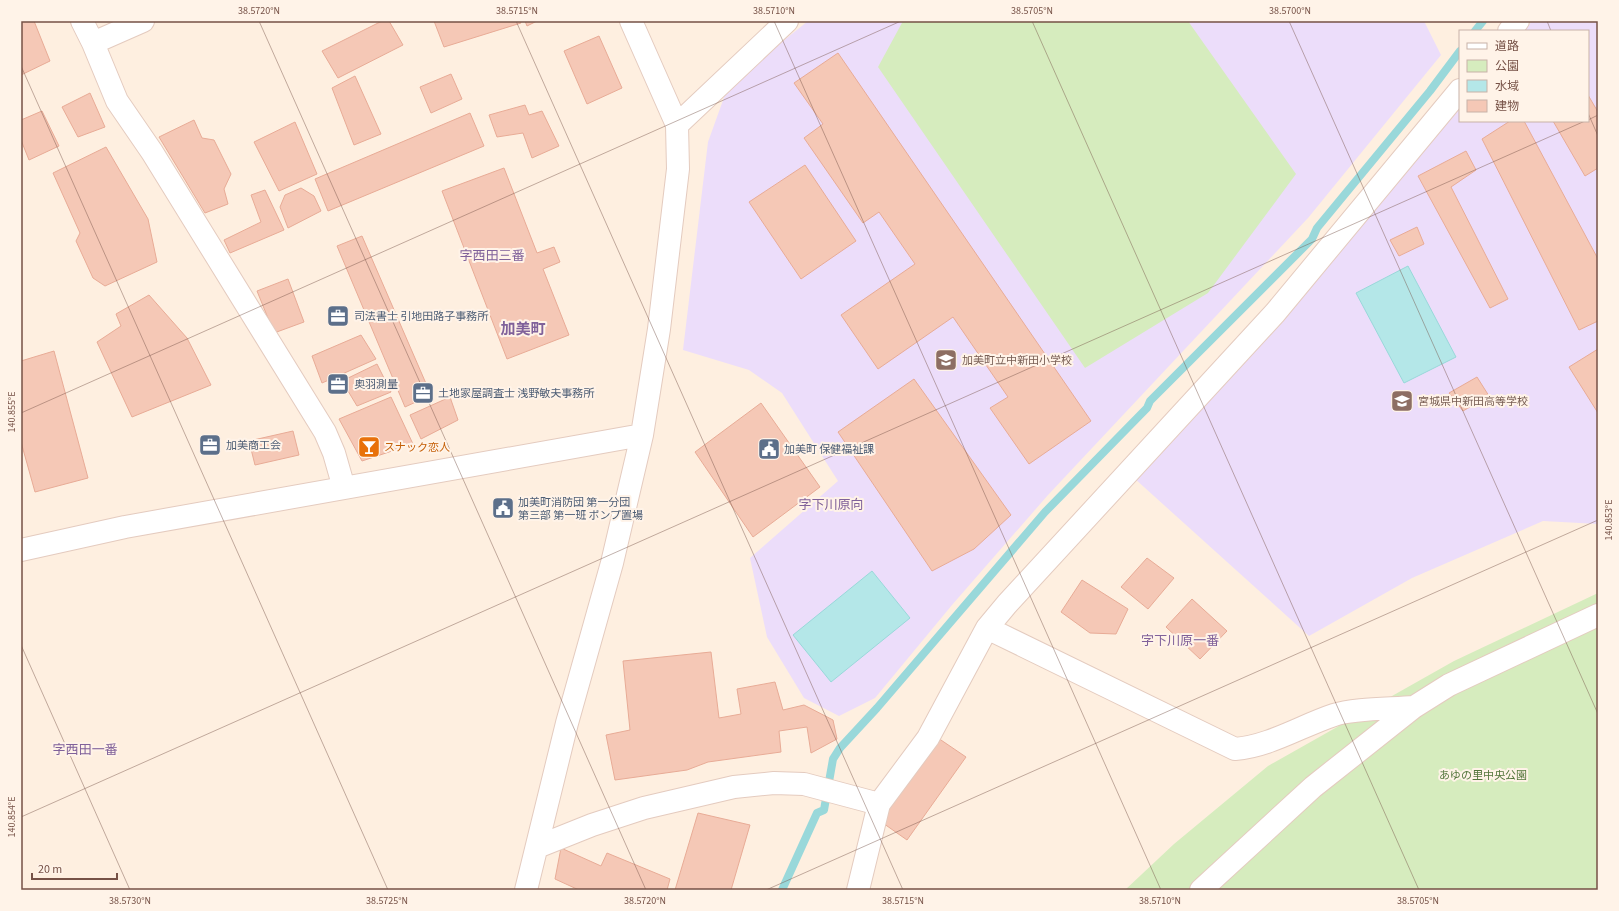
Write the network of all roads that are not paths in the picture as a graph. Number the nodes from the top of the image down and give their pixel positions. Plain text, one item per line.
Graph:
1 (82, 21) edge
2 (143, 21) edge
3 (631, 21) edge
4 (787, 21) edge
5 (1518, 21) edge
6 (1510, 30) edge
7 (93, 43) junction
8 (1459, 91) edge
9 (677, 125) junction
10 (642, 436) junction
11 (344, 488) junction
12 (21, 550) edge
13 (1598, 615) edge
14 (987, 628) junction
15 (1414, 708) junction
16 (879, 804) junction
17 (537, 847) junction
18 (526, 890) edge
19 (858, 890) edge
20 (1201, 890) edge

1 - 7 street
2 - 7 street
3 - 9 street
4 - 9 street
5 - 6 street
7 - 11 street
8 - 14 street
9 - 10 street
10 - 11 street
10 - 17 street
11 - 12 street
13 - 15 street
14 - 15 street
14 - 16 street
15 - 20 street
16 - 17 street
16 - 19 street
17 - 18 street

